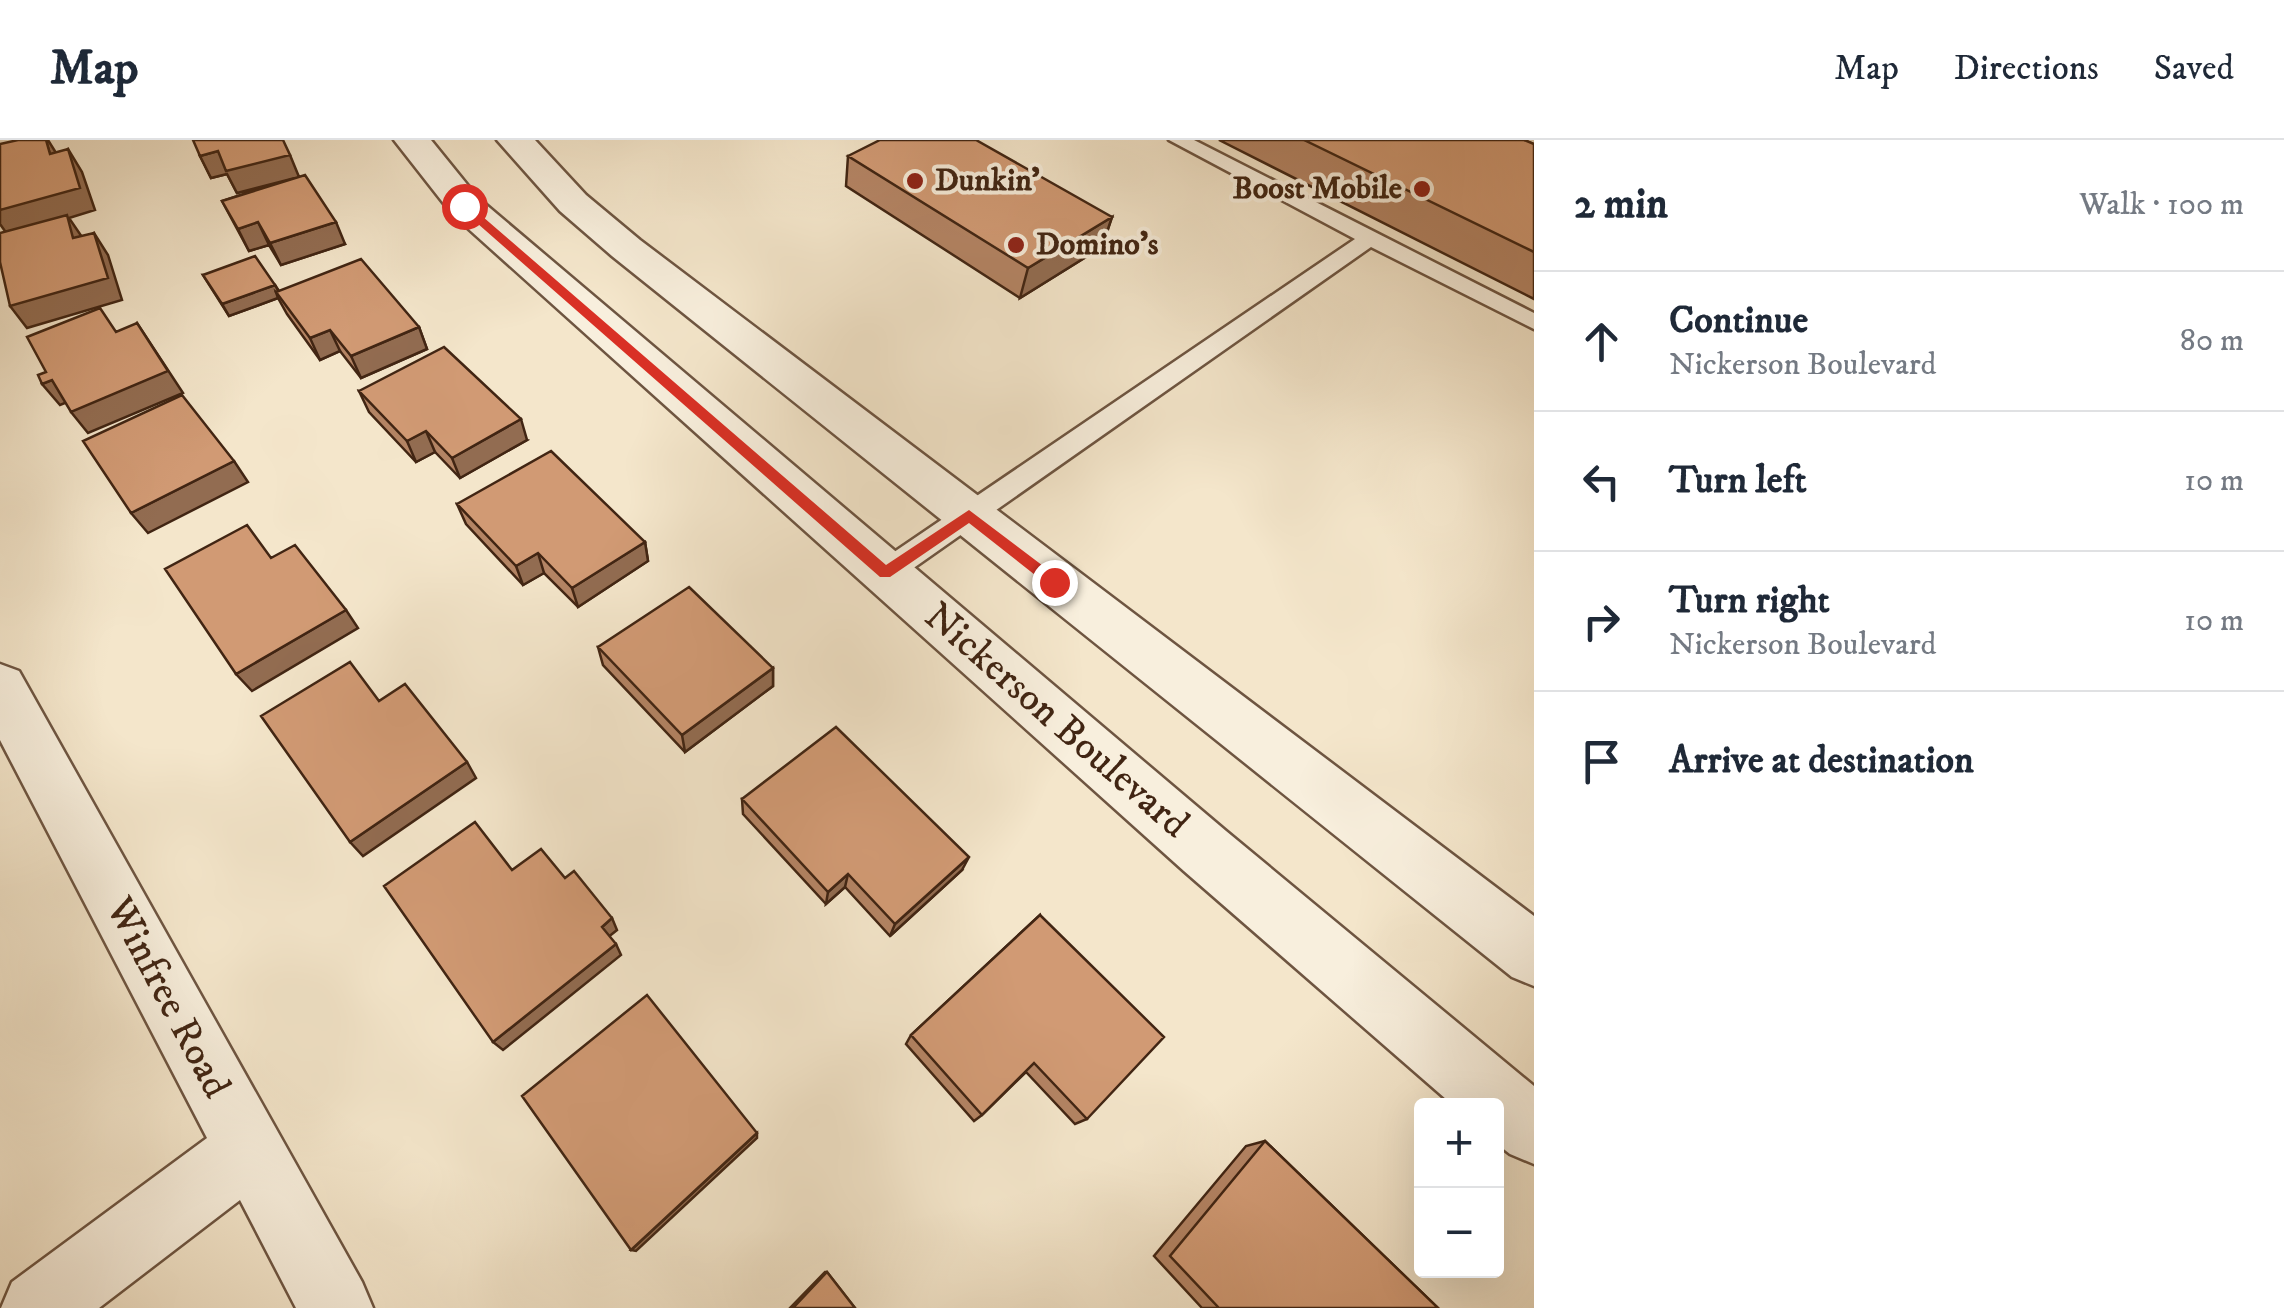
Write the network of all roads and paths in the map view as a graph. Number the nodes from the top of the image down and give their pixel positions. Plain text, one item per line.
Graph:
1 (412, 140) edge
2 (515, 140) edge
3 (1179, 140) edge
4 (1370, 238) junction
5 (1534, 322) edge
6 (969, 516) junction
7 (885, 573) junction
8 (0, 687) edge
9 (1534, 955) edge
10 (1534, 1130) edge
11 (248, 1150) junction
12 (38, 1308) edge
13 (336, 1308) edge

1 - 7 street, Nickerson Boulevard
2 - 6 street
3 - 4 lane
4 - 5 lane
4 - 6 lane
6 - 7 lane
6 - 9 street
7 - 10 street, Nickerson Boulevard
8 - 11 street, Winfree Road
11 - 12 street
11 - 13 street, Winfree Road

